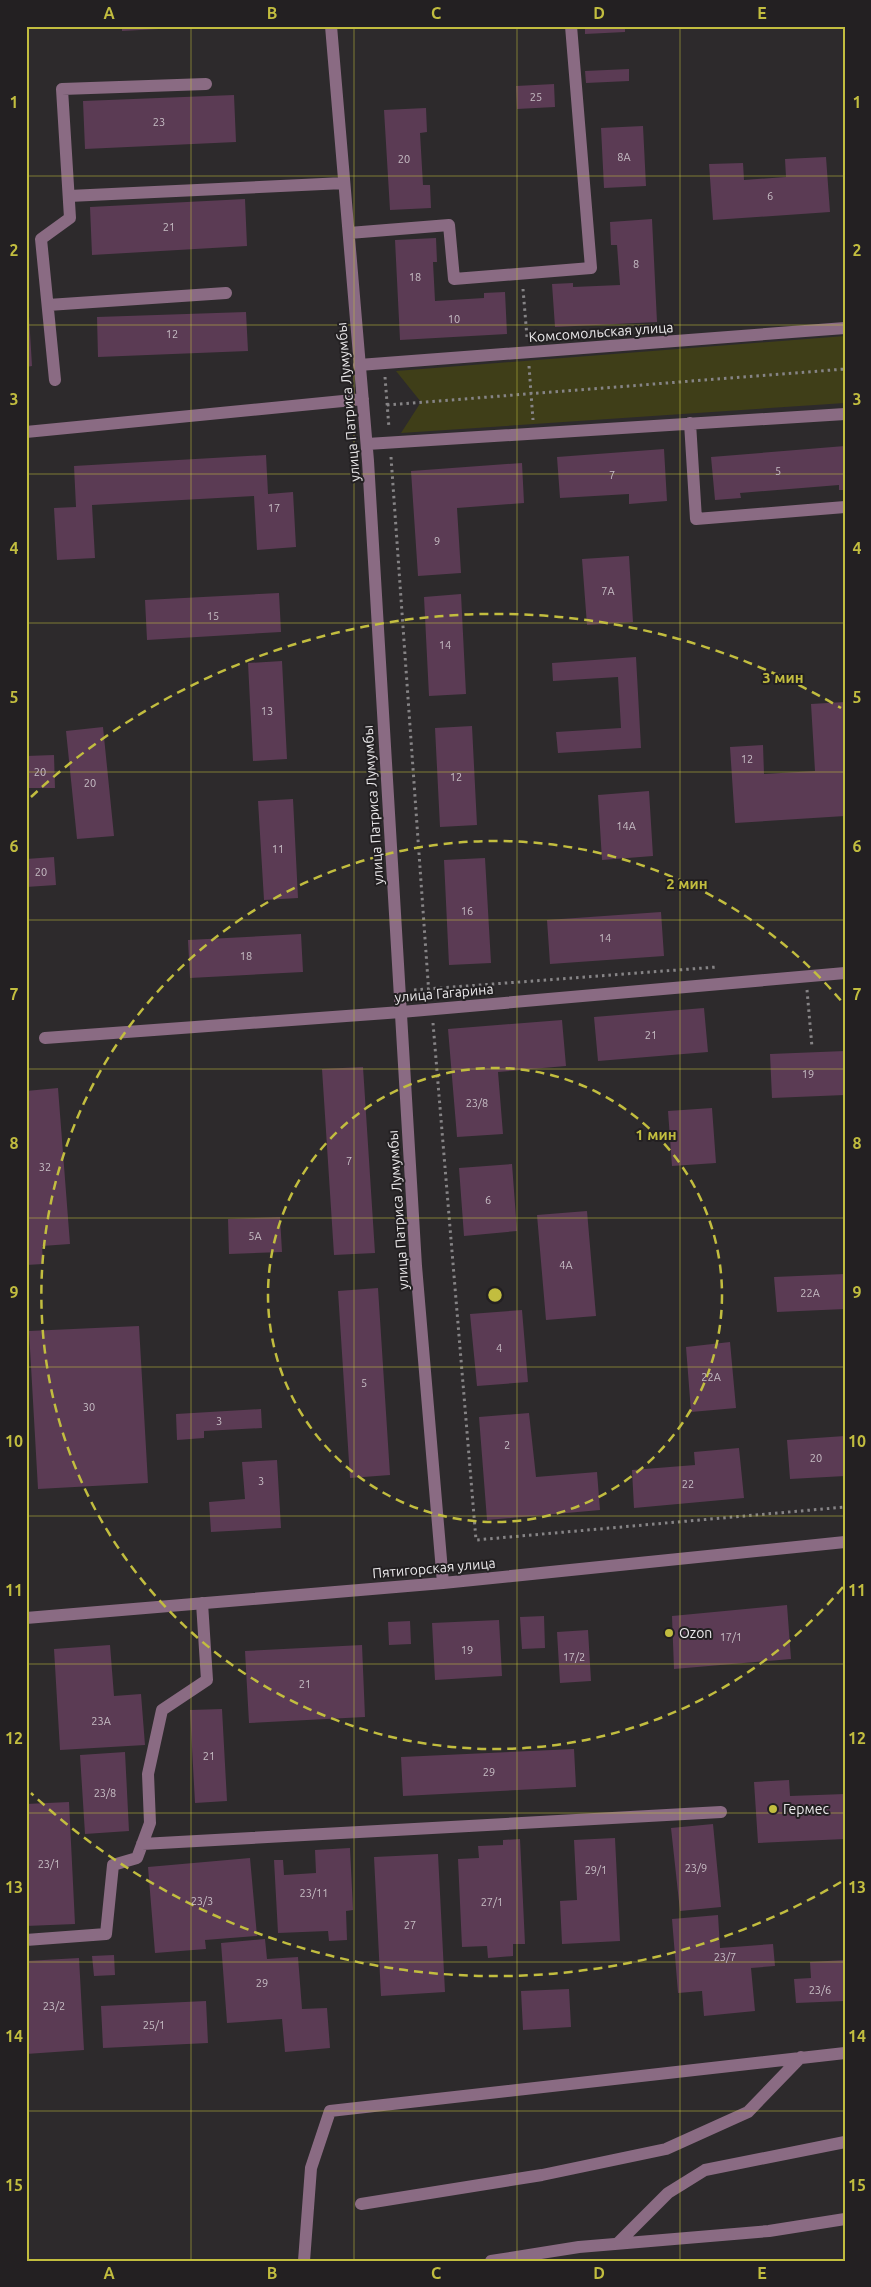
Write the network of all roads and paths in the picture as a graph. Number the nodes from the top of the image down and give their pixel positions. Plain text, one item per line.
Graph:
1 (331, 26) edge
2 (571, 26) edge
3 (206, 84) dead end
4 (344, 183) junction
5 (69, 196) junction
6 (348, 233) junction
7 (226, 293) dead end
8 (48, 305) junction
9 (845, 328) edge
10 (384, 363) junction
11 (360, 365) junction
12 (845, 369) edge
13 (55, 380) dead end
14 (363, 399) junction
15 (387, 405) junction
16 (845, 414) edge
17 (690, 423) junction
18 (26, 432) edge
19 (390, 443) junction
20 (367, 444) junction
21 (845, 507) edge
22 (724, 966) dead end
23 (845, 973) edge
24 (805, 977) junction
25 (428, 989) junction
26 (400, 991) junction
27 (431, 1009) junction
28 (401, 1012) junction
29 (45, 1038) dead end
30 (812, 1047) dead end
31 (845, 1507) edge
32 (845, 1542) edge
33 (443, 1583) junction
34 (202, 1603) junction
35 (26, 1618) edge
36 (721, 1812) dead end
37 (142, 1844) junction
38 (26, 1940) edge
39 (845, 2052) edge
40 (801, 2057) junction
41 (845, 2142) edge
42 (361, 2204) dead end
43 (845, 2219) edge
44 (617, 2244) junction
45 (304, 2261) edge
46 (491, 2261) edge

1 - 4 street, улица Патриса Лумумбы
2 - 6 street
3 - 5 street
4 - 5 street
4 - 6 street, улица Патриса Лумумбы
5 - 8 street
6 - 11 street, улица Патриса Лумумбы
7 - 8 street
8 - 13 street
9 - 10 street, Комсомольская улица
10 - 11 street, Комсомольская улица
10 - 15 path
11 - 14 street, улица Патриса Лумумбы
12 - 15 path
14 - 18 street
14 - 20 street, улица Патриса Лумумбы
15 - 19 path
16 - 17 street
17 - 19 street
17 - 21 street
19 - 20 street
19 - 25 path
20 - 26 street, улица Патриса Лумумбы
22 - 25 path
23 - 24 street, улица Гагарина
24 - 27 street, улица Гагарина
24 - 30 path
25 - 26 path
25 - 27 path
26 - 28 street, улица Патриса Лумумбы
27 - 28 street, улица Гагарина
27 - 31 path
28 - 29 street, улица Гагарина
28 - 33 street, улица Патриса Лумумбы
32 - 33 street, Пятигорская улица
33 - 34 street, Пятигорская улица
34 - 35 street, Пятигорская улица
34 - 37 street
36 - 37 street
37 - 38 street
39 - 40 street
40 - 42 street
40 - 45 street
41 - 44 street
43 - 44 street
44 - 46 street

